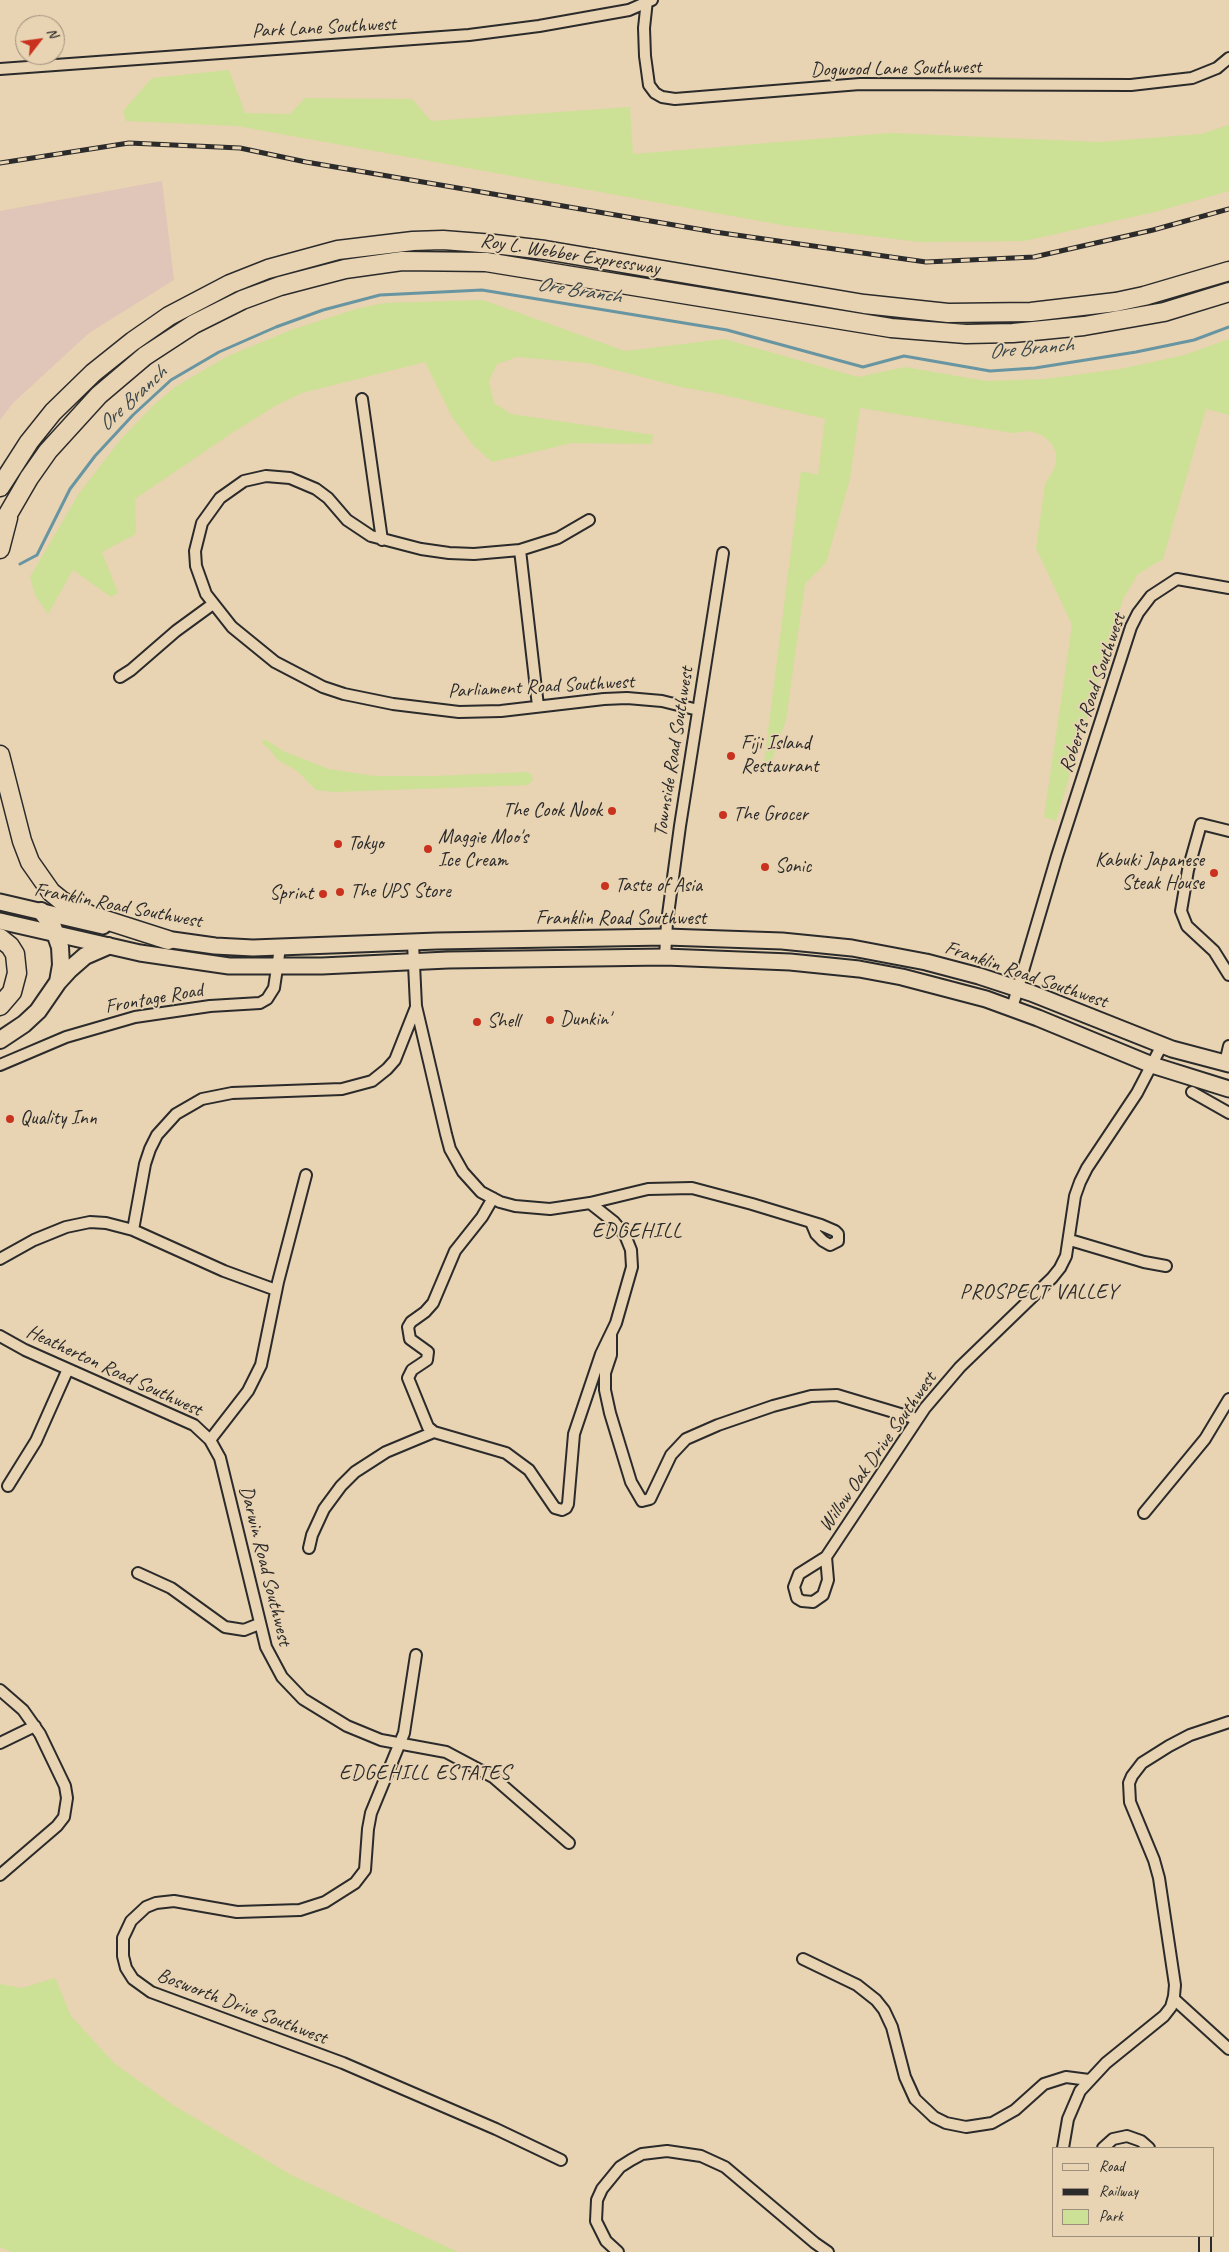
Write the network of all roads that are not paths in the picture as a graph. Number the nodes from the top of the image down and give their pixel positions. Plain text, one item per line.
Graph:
1 (649, 1) edge
2 (1229, 58) edge
3 (0, 69) edge
4 (1229, 271) edge
5 (1229, 292) edge
6 (362, 400) dead end
7 (14, 464) junction
8 (0, 479) edge
9 (0, 487) edge
10 (11, 506) junction
11 (589, 520) dead end
12 (0, 528) edge
13 (382, 540) junction
14 (0, 549) edge
15 (520, 550) junction
16 (723, 552) dead end
17 (1229, 588) edge
18 (213, 604) junction
19 (120, 677) dead end
20 (538, 706) junction
21 (698, 710) junction
22 (0, 755) edge
23 (1229, 830) edge
24 (0, 902) edge
25 (41, 911) junction
26 (0, 921) edge
27 (57, 934) junction
28 (666, 937) junction
29 (0, 938) edge
30 (168, 940) junction
31 (413, 943) junction
32 (108, 946) junction
33 (280, 948) junction
34 (665, 957) junction
35 (413, 962) junction
36 (277, 967) junction
37 (1229, 975) edge
38 (58, 982) junction
39 (1018, 988) junction
40 (0, 1006) edge
41 (416, 1006) junction
42 (1012, 1008) junction
43 (0, 1040) edge
44 (1162, 1044) junction
45 (1229, 1046) edge
46 (1227, 1064) edge
47 (0, 1065) edge
48 (1152, 1065) junction
49 (1229, 1089) edge
50 (1192, 1092) dead end
51 (1229, 1113) edge
52 (306, 1175) dead end
53 (493, 1198) junction
54 (590, 1203) junction
55 (811, 1222) dead end
56 (133, 1230) junction
57 (1070, 1240) junction
58 (0, 1259) edge
59 (1166, 1266) dead end
60 (276, 1290) junction
61 (611, 1334) junction
62 (0, 1336) edge
63 (68, 1369) junction
64 (1229, 1399) edge
65 (917, 1419) junction
66 (434, 1432) junction
67 (210, 1440) junction
68 (8, 1486) dead end
69 (1144, 1513) dead end
70 (309, 1548) dead end
71 (826, 1557) junction
72 (138, 1573) dead end
73 (259, 1624) junction
74 (416, 1655) dead end
75 (0, 1690) edge
76 (1229, 1722) edge
77 (35, 1726) junction
78 (0, 1743) edge
79 (400, 1745) junction
80 (569, 1843) dead end
81 (0, 1875) edge
82 (803, 1959) dead end
83 (1174, 1999) junction
84 (1229, 2049) edge
85 (1089, 2080) junction
86 (1063, 2147) edge
87 (1104, 2147) edge
88 (1148, 2147) edge
89 (562, 2160) dead end
90 (1205, 2237) edge
91 (618, 2252) edge
92 (828, 2252) edge
93 (1205, 2252) edge

1 - 2 street, Dogwood Lane Southwest
1 - 3 street, Park Lane Southwest
4 - 7 highway, Roy L. Webber Expressway
5 - 10 highway, Roy L. Webber Expressway
6 - 13 street
7 - 8 highway
7 - 9 highway, Roy L. Webber Expressway
10 - 12 highway, Roy L. Webber Expressway
10 - 14 highway
11 - 15 street, Parliament Road Southwest
13 - 15 street, Parliament Road Southwest
13 - 18 street, Parliament Road Southwest
15 - 20 street
16 - 21 street, Townside Road Southwest
17 - 39 street, Roberts Road Southwest
18 - 19 street
18 - 20 street, Parliament Road Southwest
20 - 21 street, Parliament Road Southwest
21 - 28 street, Townside Road Southwest
22 - 30 highway
23 - 37 street
24 - 25 main road, Franklin Road Southwest
25 - 27 highway
25 - 30 main road, Franklin Road Southwest
26 - 27 main road, Franklin Road Southwest
27 - 32 main road, Franklin Road Southwest
27 - 38 highway
28 - 31 main road, Franklin Road Southwest
28 - 34 street, Townside Road Southwest
28 - 39 main road, Franklin Road Southwest
29 - 40 highway
30 - 33 main road, Franklin Road Southwest
31 - 33 main road, Franklin Road Southwest
31 - 35 street
32 - 36 main road, Franklin Road Southwest
32 - 38 highway
33 - 36 street, Frontage Road
34 - 35 main road, Franklin Road Southwest
34 - 42 main road, Franklin Road Southwest
35 - 36 main road, Franklin Road Southwest
35 - 41 street
36 - 47 street, Frontage Road
38 - 43 highway
39 - 42 street, Roberts Road Southwest
39 - 44 main road, Franklin Road Southwest
41 - 53 street
41 - 56 street
42 - 48 main road, Franklin Road Southwest
44 - 46 main road, Franklin Road Southwest
44 - 48 street, Willow Oak Drive Southwest
45 - 46 street
48 - 49 main road, Franklin Road Southwest
48 - 57 street, Willow Oak Drive Southwest
50 - 51 street
52 - 60 street
53 - 54 street
53 - 66 street
54 - 55 street
54 - 61 street
56 - 58 street
56 - 60 street
57 - 59 street
57 - 65 street, Willow Oak Drive Southwest
60 - 67 street
61 - 65 street
61 - 66 street
62 - 63 street, Heatherton Road Southwest
63 - 67 street, Heatherton Road Southwest
63 - 68 street
64 - 69 street
65 - 71 street, Willow Oak Drive Southwest
66 - 70 street
67 - 73 street, Darwin Road Southwest
71 - 71 street, Willow Oak Drive Southwest
72 - 73 street
73 - 79 street, Darwin Road Southwest
74 - 79 street, Bosworth Drive Southwest
75 - 77 street
76 - 83 street
77 - 78 street
77 - 81 street
79 - 80 street, Darwin Road Southwest
79 - 89 street, Bosworth Drive Southwest
82 - 85 street
83 - 84 street
83 - 85 street
85 - 86 street
87 - 88 street
90 - 93 street
91 - 92 street

